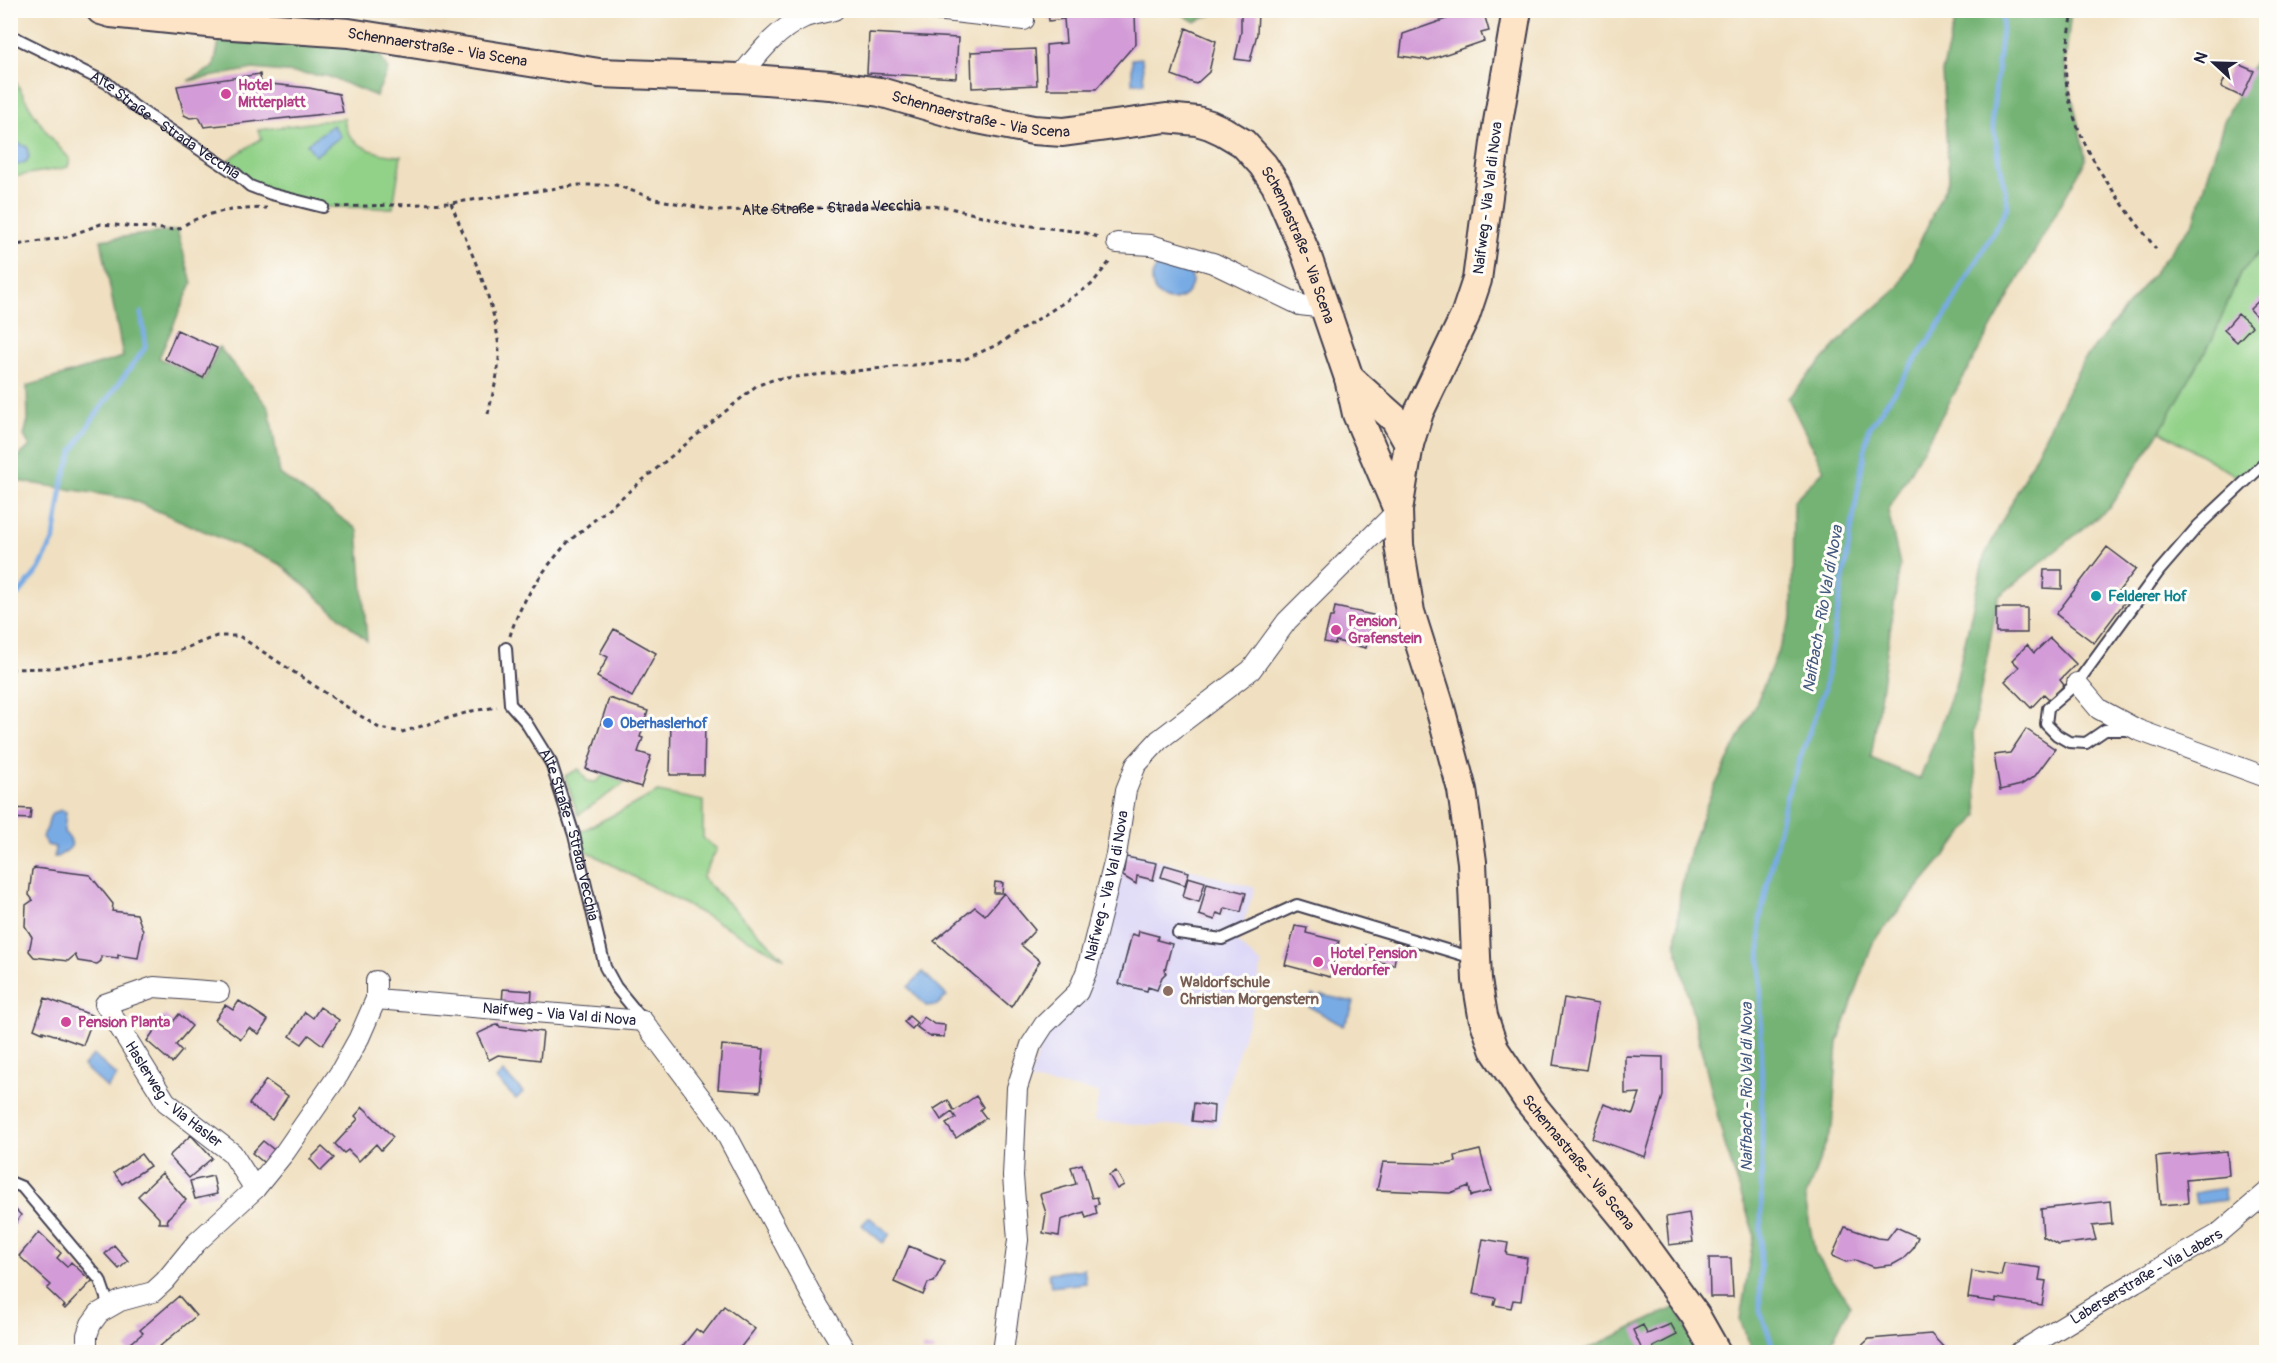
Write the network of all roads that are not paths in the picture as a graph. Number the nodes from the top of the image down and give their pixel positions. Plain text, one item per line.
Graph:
1 (101, 10) edge
2 (834, 10) edge
3 (936, 10) edge
4 (1517, 10) edge
5 (1024, 20) dead end
6 (10, 35) edge
7 (739, 78) junction
8 (1223, 130) joint
9 (323, 207) road end
10 (1115, 249) road end
11 (1325, 308) junction
12 (1434, 382) junction
13 (1356, 386) junction
14 (1368, 438) junction
15 (1409, 444) junction
16 (2266, 462) edge
17 (1398, 510) junction
18 (506, 648) road end
19 (2077, 683) junction
20 (2138, 730) junction
21 (2266, 777) edge
22 (1178, 933) dead end
23 (1476, 959) junction
24 (219, 992) dead end
25 (643, 1021) junction
26 (10, 1182) edge
27 (255, 1189) junction
28 (2266, 1193) edge
29 (109, 1306) junction
30 (87, 1353) edge
31 (846, 1353) edge
32 (1003, 1353) edge
33 (1716, 1353) edge
34 (2020, 1353) edge

1 - 7 street, Schennaerstraße - Via Scena
2 - 7 street
3 - 5 street
4 - 12 street, Naifweg - Via Val di Nova
6 - 9 lane, Alte Straße - Strada Vecchia
7 - 8 street, Schennaerstraße - Via Scena
8 - 11 street, Schennastraße - Via Scena
10 - 11 street
11 - 13 street, Schennastraße - Via Scena
12 - 13 street
12 - 15 street, Naifweg - Via Val di Nova
13 - 14 street, Schennastraße - Via Scena
13 - 15 street
14 - 15 street
14 - 17 street, Schennastraße - Via Scena
15 - 17 street, Schennastraße - Via Scena
16 - 19 lane
17 - 23 street, Schennastraße - Via Scena
17 - 32 street, Naifweg - Via Val di Nova
18 - 25 lane, Alte Straße - Strada Vecchia
19 - 20 street
19 - 20 lane
20 - 21 street
22 - 23 lane
23 - 33 street, Schennastraße - Via Scena
24 - 27 street, Haslerweg - Via Hasler
25 - 27 street, Naifweg - Via Val di Nova
25 - 31 street, Naifweg - Via Val di Nova
26 - 29 lane
27 - 29 street
28 - 34 street, Laberserstraße - Via Labers
29 - 30 street

